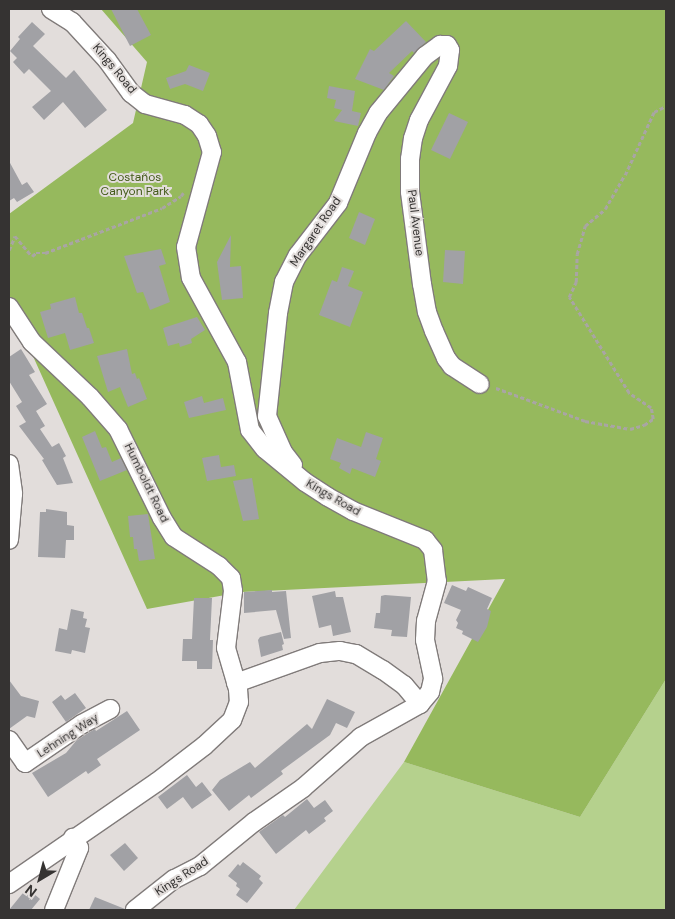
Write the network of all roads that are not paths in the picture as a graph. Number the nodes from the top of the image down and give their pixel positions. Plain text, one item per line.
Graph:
1 (51, 9) edge
2 (450, 50) joint
3 (9, 307) edge
4 (480, 384) road end
5 (9, 464) edge
6 (305, 482) junction
7 (9, 540) edge
8 (236, 683) junction
9 (420, 704) junction
10 (110, 709) dead end
11 (9, 740) edge
12 (73, 838) junction
13 (9, 884) edge
14 (54, 910) edge
15 (135, 910) edge

1 - 6 street, Kings Road
2 - 4 street, Paul Avenue
2 - 6 street, Margaret Road
3 - 8 street, Humboldt Road
5 - 7 street
6 - 9 street, Kings Road
8 - 9 street
8 - 12 street, Humboldt Road
9 - 15 street, Kings Road
10 - 11 street, Lehning Way
12 - 13 street, Humboldt Road
12 - 14 street

